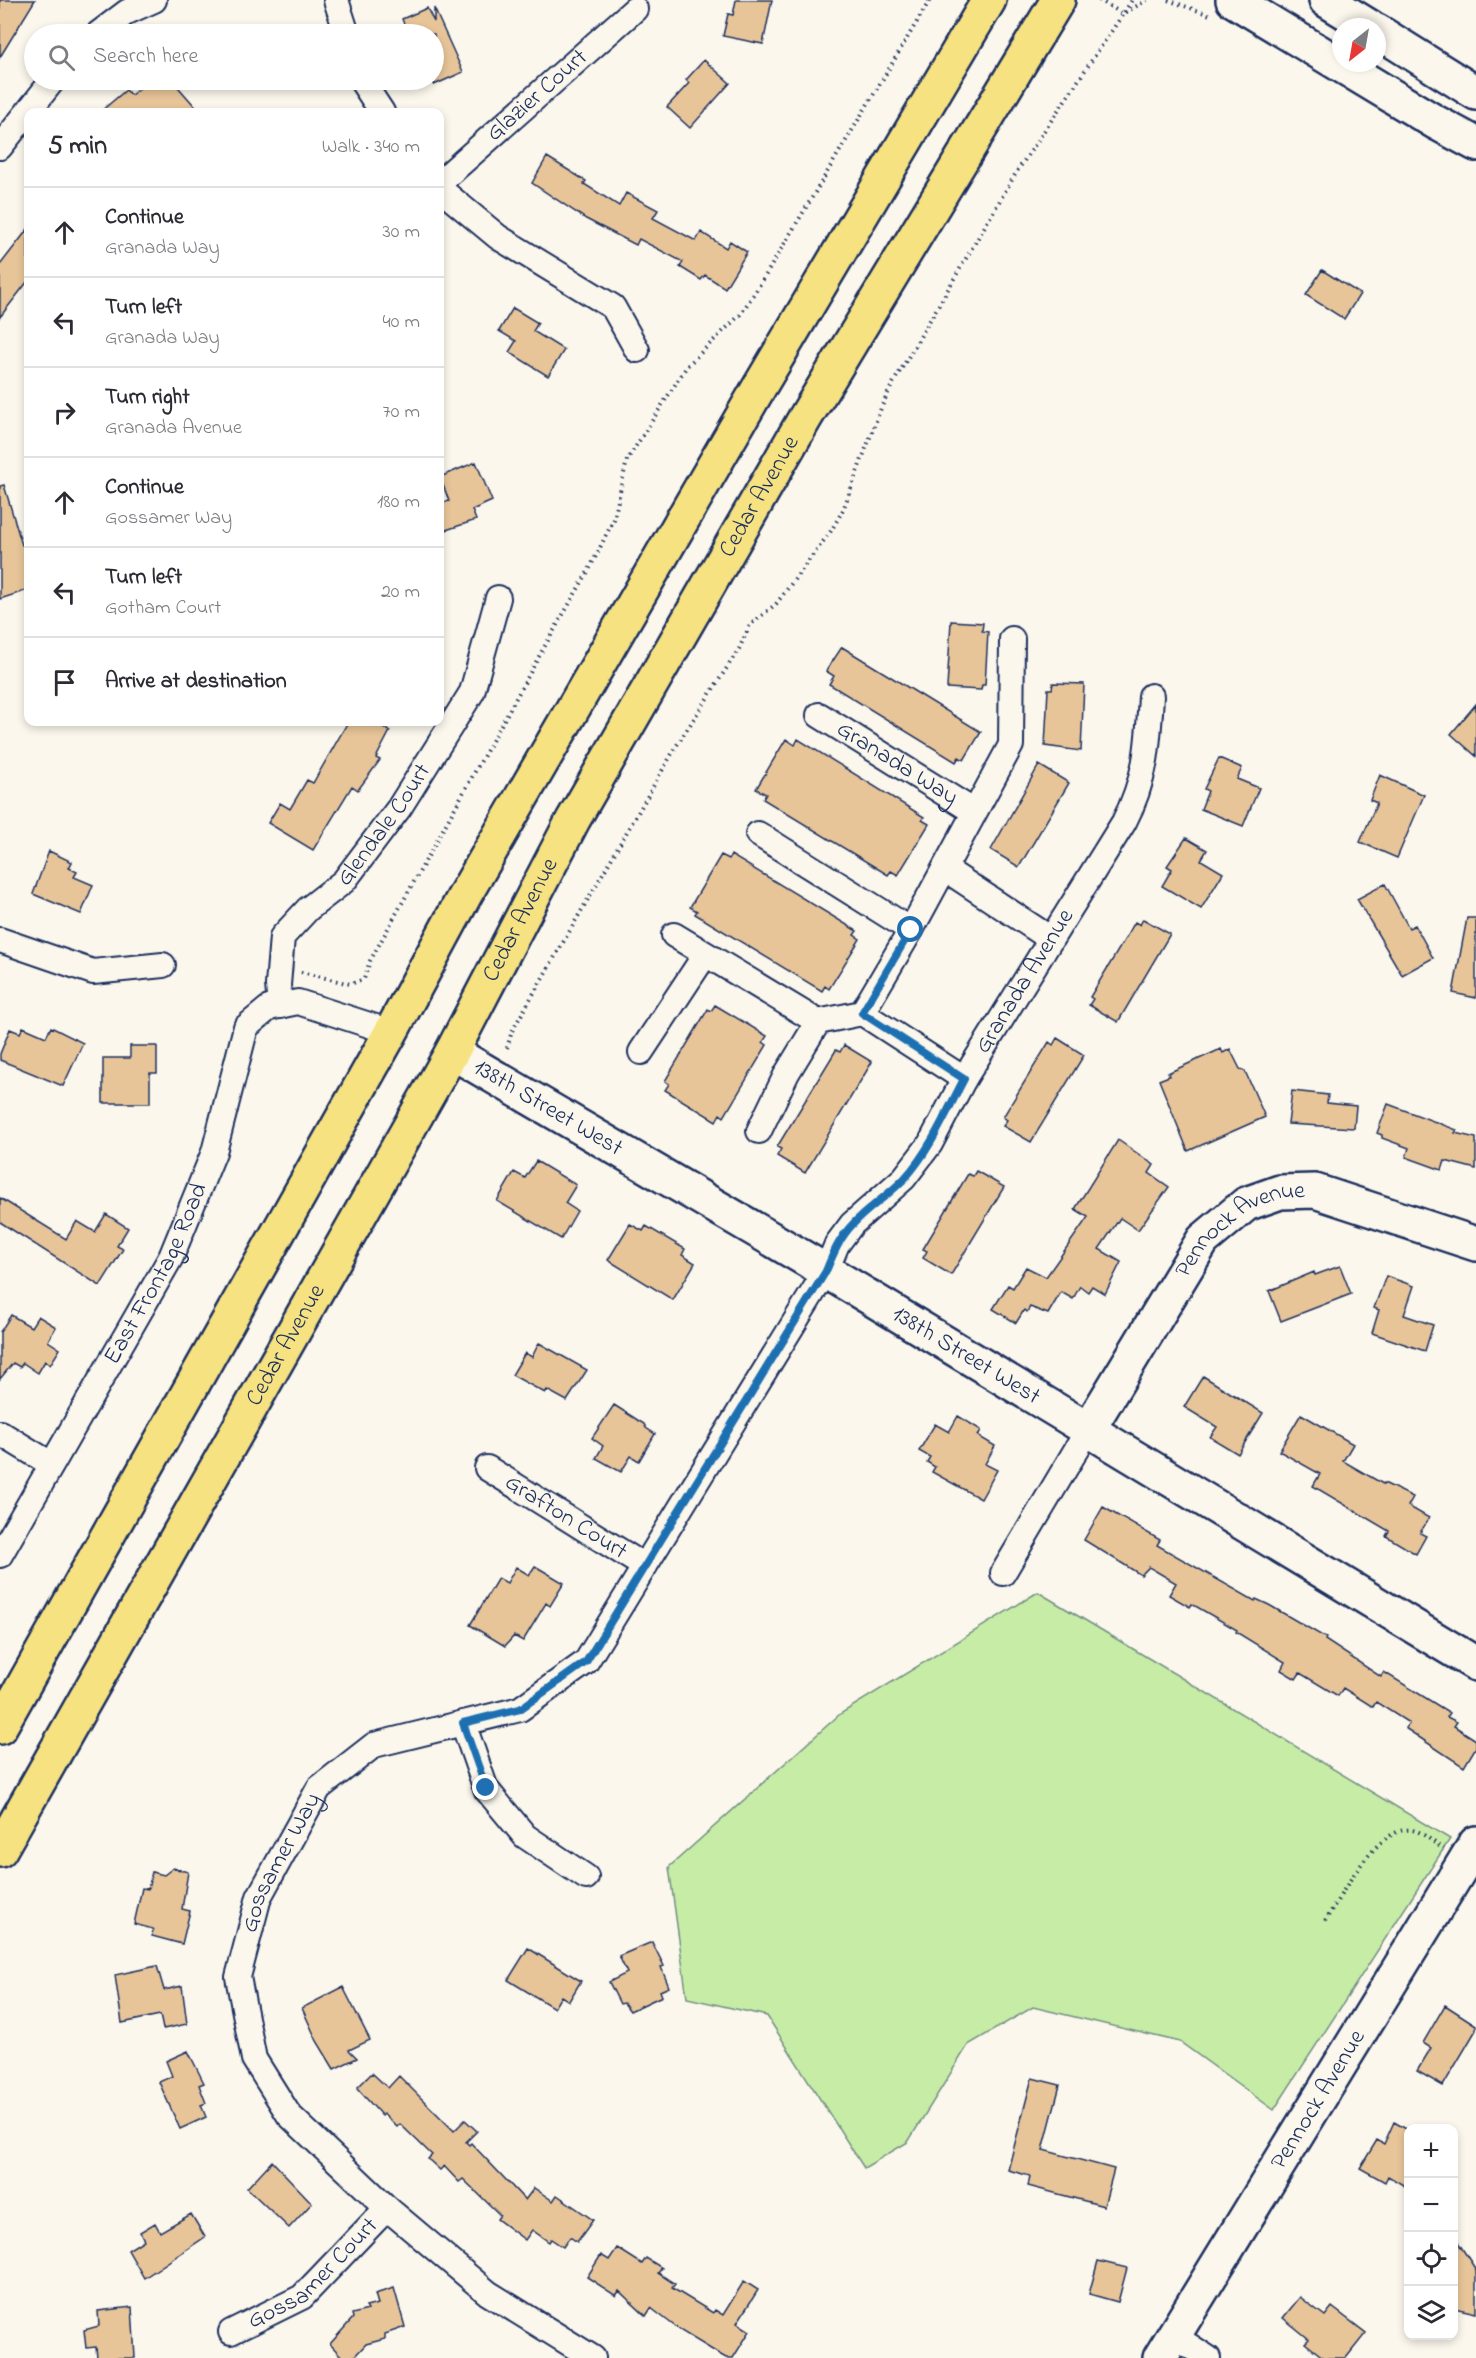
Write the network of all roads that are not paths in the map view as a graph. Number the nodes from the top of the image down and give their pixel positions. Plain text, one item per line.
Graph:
1 (153, 0) edge
2 (336, 0) edge
3 (989, 0) edge
4 (1058, 0) edge
5 (1233, 0) edge
6 (1326, 0) edge
7 (635, 9) dead end
8 (1355, 18) edge
9 (111, 24) edge
10 (344, 24) edge
11 (1386, 37) edge
12 (42, 90) edge
13 (368, 90) edge
14 (1476, 93) edge
15 (379, 108) edge
16 (8, 122) edge
17 (1476, 144) edge
18 (0, 147) edge
19 (444, 178) edge
20 (444, 192) edge
21 (637, 350) dead end
22 (498, 598) dead end
23 (1012, 639) dead end
24 (1151, 696) dead end
25 (819, 715) dead end
26 (974, 811) junction
27 (758, 834) dead end
28 (945, 868) junction
29 (911, 930) junction
30 (674, 935) dead end
31 (1051, 939) junction
32 (0, 940) edge
33 (705, 955) junction
34 (163, 965) dead end
35 (289, 1004) junction
36 (862, 1013) junction
37 (818, 1022) junction
38 (391, 1032) junction
39 (452, 1052) junction
40 (640, 1052) dead end
41 (964, 1079) junction
42 (759, 1131) dead end
43 (1476, 1244) edge
44 (826, 1271) junction
45 (1088, 1430) junction
46 (0, 1433) edge
47 (51, 1464) junction
48 (487, 1468) dead end
49 (0, 1555) edge
50 (644, 1566) junction
51 (1003, 1574) dead end
52 (1476, 1664) edge
53 (463, 1723) junction
54 (0, 1727) edge
55 (1476, 1843) edge
56 (0, 1850) edge
57 (586, 1877) dead end
58 (387, 2208) junction
59 (231, 2332) dead end
60 (1167, 2347) edge
61 (593, 2358) edge
62 (1208, 2358) edge

1 - 9 street
2 - 10 street
3 - 38 highway
4 - 39 highway, Cedar Avenue
5 - 17 street
6 - 8 street
7 - 19 street, Glazier Court
11 - 14 street
12 - 16 street
13 - 15 street
16 - 18 street
20 - 21 street
22 - 35 street, Glendale Court
23 - 26 street, Granada Way
24 - 31 street, Granada Avenue
25 - 26 street, Granada Way
26 - 28 street, Granada Way
27 - 29 street
28 - 29 street, Granada Way
28 - 31 street
29 - 36 street, Granada Way
30 - 33 street
31 - 41 street, Granada Avenue
32 - 34 street
33 - 37 street
33 - 40 street
35 - 38 street
35 - 47 street, East Frontage Road
36 - 37 street
36 - 41 street
37 - 42 street
38 - 54 highway
39 - 44 street, 138th Street West
39 - 56 highway, Cedar Avenue
41 - 44 street, Granada Avenue
43 - 45 street, Pennock Avenue
44 - 45 street, 138th Street West
44 - 50 street, Gossamer Way
45 - 51 street
45 - 52 street, 138th Street West
46 - 47 street
47 - 49 street, East Frontage Road
48 - 50 street, Grafton Court
50 - 53 street, Gossamer Way
53 - 57 street
53 - 58 street, Gossamer Way
55 - 60 street, Pennock Avenue
58 - 59 street, Gossamer Court
58 - 61 street, Gossamer Way
60 - 62 street

